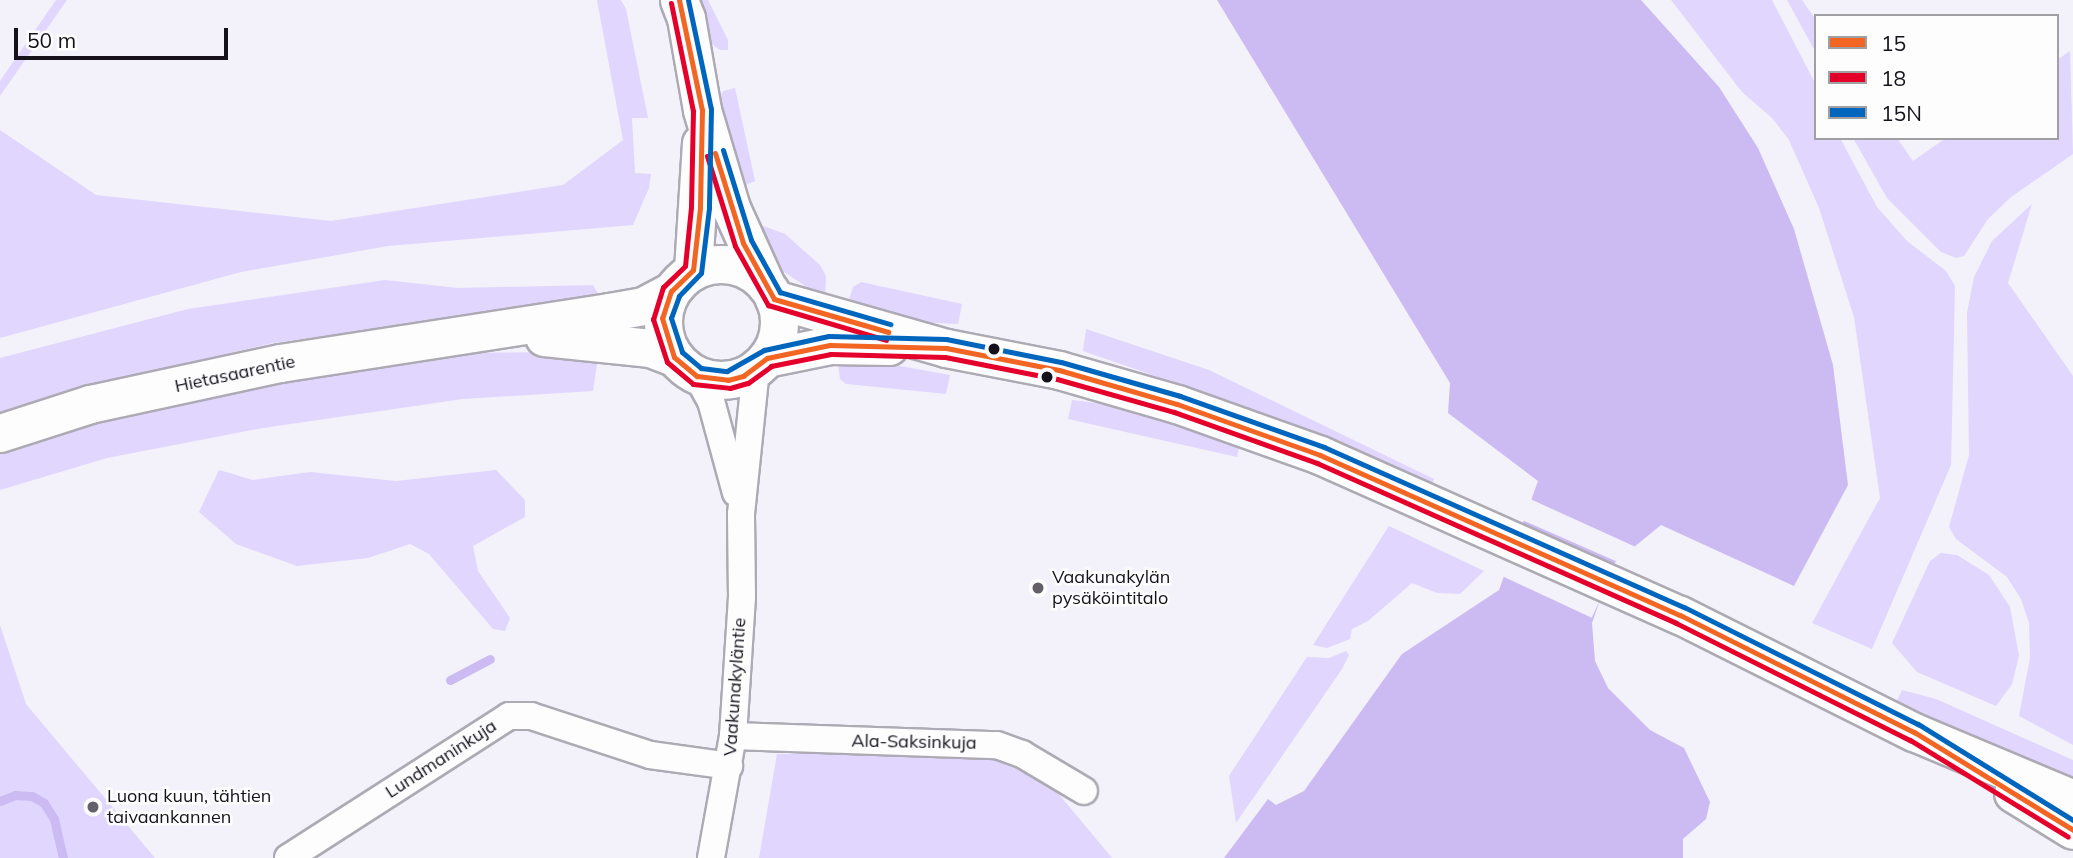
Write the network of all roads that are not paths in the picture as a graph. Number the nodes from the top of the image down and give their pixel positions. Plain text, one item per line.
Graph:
1 (679, 0) edge
2 (702, 110) junction
3 (682, 281) junction
4 (770, 292) junction
5 (474, 332) junction
6 (946, 348) junction
7 (762, 363) junction
8 (686, 367) junction
9 (0, 433) edge
10 (741, 514) junction
11 (1914, 732) junction
12 (733, 736) junction
13 (729, 766) junction
14 (1084, 791) dead end
15 (2073, 799) edge
16 (2073, 830) edge
17 (288, 858) edge
18 (711, 858) edge

1 - 2 street
2 - 3 street
2 - 4 street
3 - 4 street
3 - 5 street, Hietasaarentie
3 - 8 street
4 - 6 street
4 - 7 street
5 - 8 street, Hietasaarentie
5 - 9 street, Hietasaarentie
6 - 7 street
6 - 11 street
7 - 8 street
7 - 10 street, Vaakunakyläntie
8 - 10 street, Vaakunakyläntie
10 - 12 street, Vaakunakyläntie
11 - 15 street
11 - 16 street
12 - 13 street, Vaakunakyläntie
12 - 14 street, Ala-Saksinkuja
13 - 17 street, Lundmaninkuja
13 - 18 street, Vaakunakyläntie

